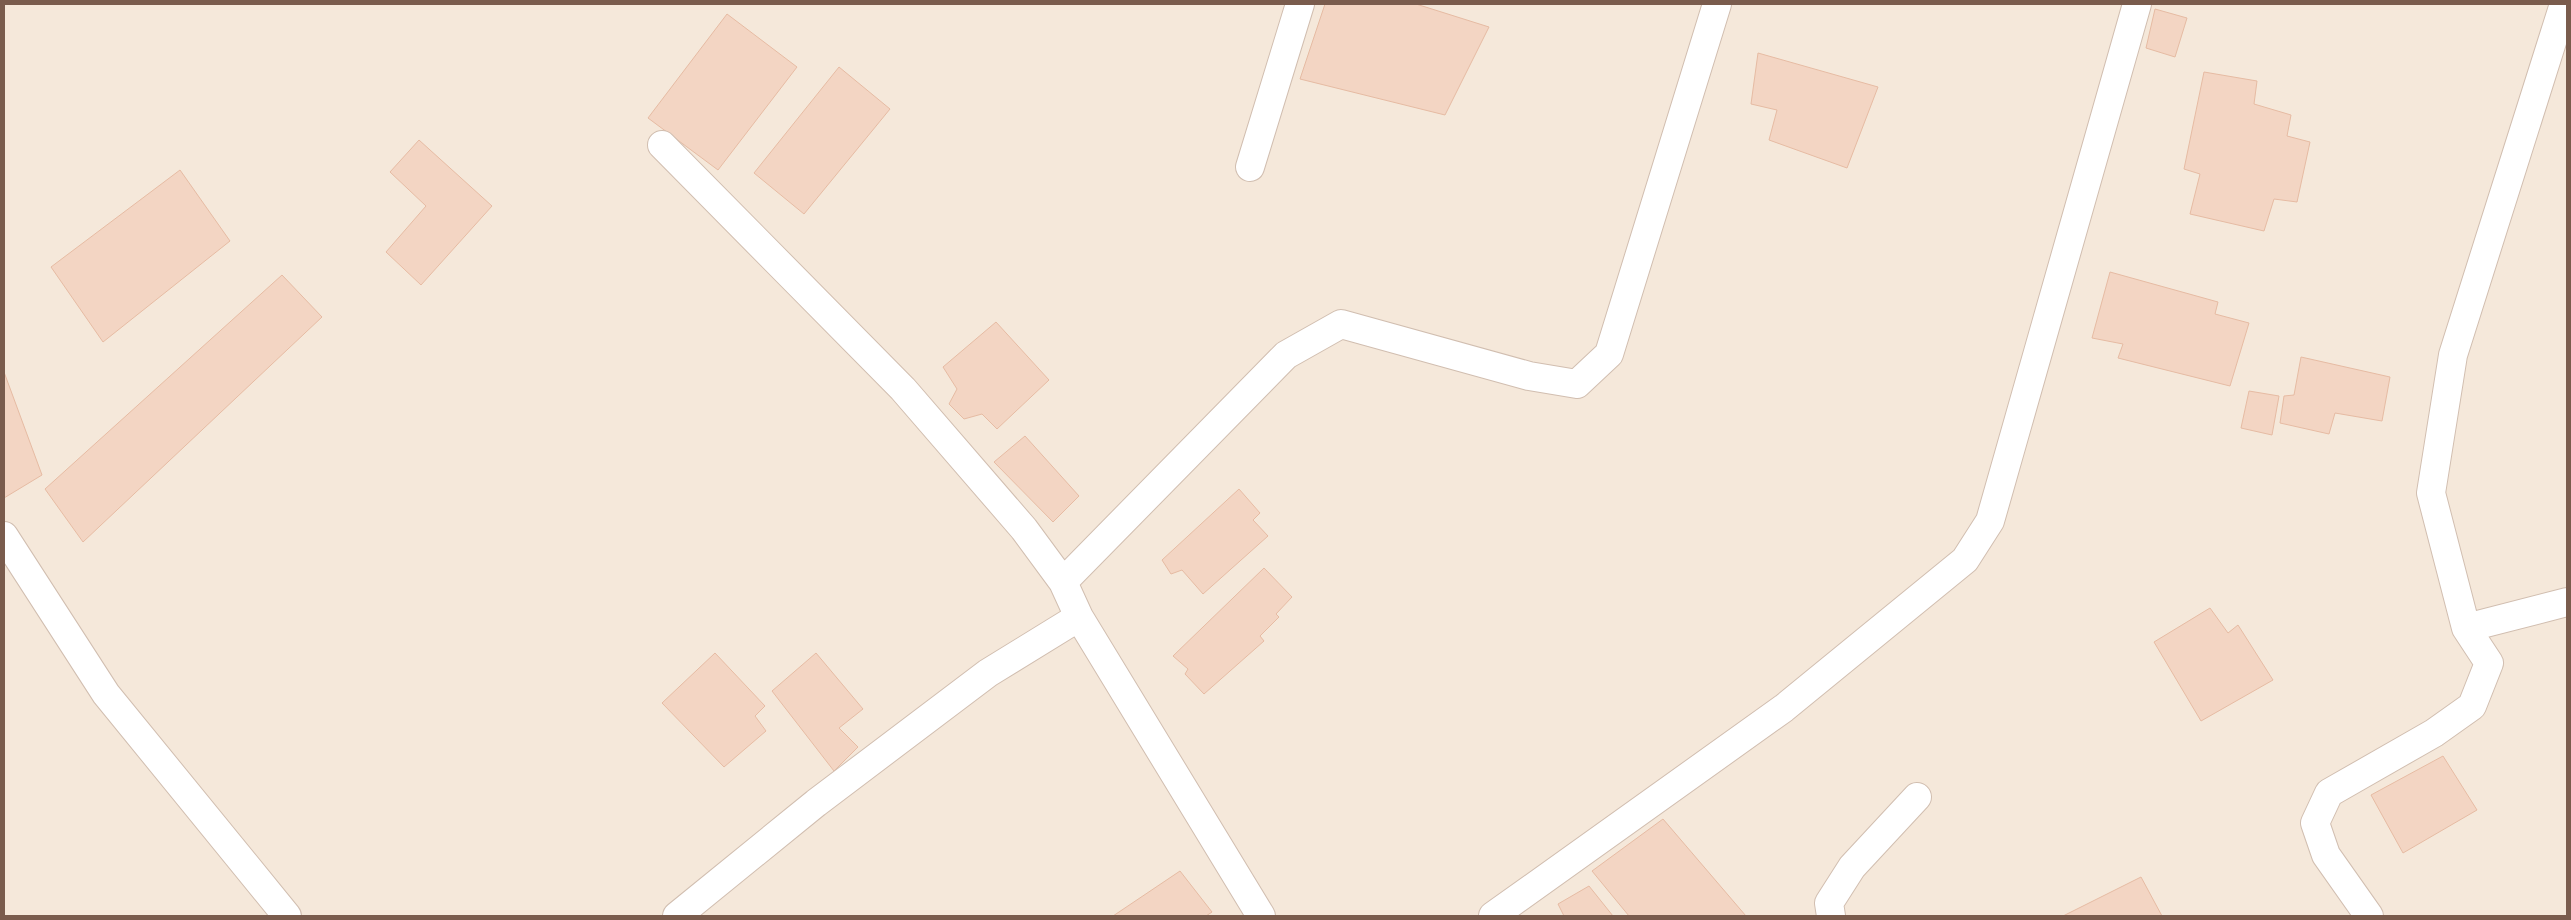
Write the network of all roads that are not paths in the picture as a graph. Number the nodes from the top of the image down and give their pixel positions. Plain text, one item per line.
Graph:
1 (1300, 4) edge
2 (1717, 4) edge
3 (2137, 4) edge
4 (2564, 4) edge
5 (662, 144) dead end
6 (1250, 167) dead end
7 (4, 536) edge
8 (1063, 582) junction
9 (2567, 602) edge
10 (1079, 617) junction
11 (2466, 628) junction
12 (1917, 797) dead end
13 (287, 916) edge
14 (677, 916) edge
15 (1261, 916) edge
16 (1493, 916) edge
17 (1831, 916) edge
18 (2369, 916) edge

1 - 6 street
2 - 8 street
3 - 16 street
4 - 11 street
5 - 8 street
7 - 13 street
8 - 10 street
9 - 11 street
10 - 14 street
10 - 15 street
11 - 18 street
12 - 17 street

